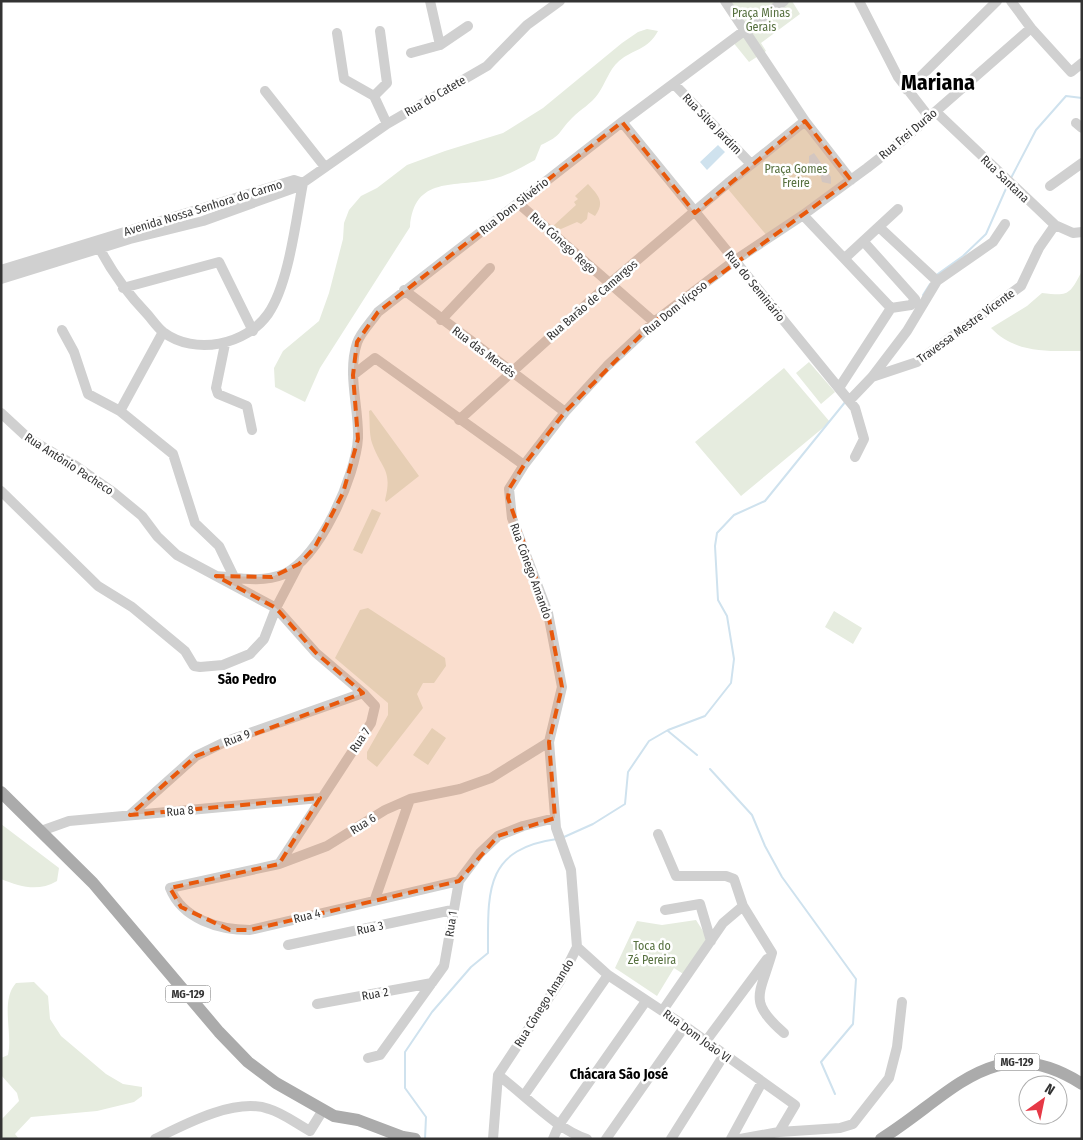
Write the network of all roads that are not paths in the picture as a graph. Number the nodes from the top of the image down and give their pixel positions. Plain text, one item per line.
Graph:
1 (430, 1) edge
2 (560, 1) edge
3 (725, 1) edge
4 (784, 1) edge
5 (859, 1) edge
6 (997, 1) edge
7 (1011, 1) edge
8 (468, 26) dead end
9 (1031, 28) junction
10 (380, 31) dead end
11 (744, 32) junction
12 (337, 33) dead end
13 (440, 45) junction
14 (410, 53) dead end
15 (1082, 63) edge
16 (674, 84) junction
17 (907, 90) junction
18 (265, 91) dead end
19 (374, 96) junction
20 (933, 114) junction
21 (622, 122) junction
22 (805, 122) junction
23 (387, 124) junction
24 (1082, 163) edge
25 (751, 164) junction
26 (324, 167) junction
27 (851, 180) junction
28 (303, 183) junction
29 (1050, 186) dead end
30 (518, 203) junction
31 (898, 208) dead end
32 (200, 210) junction
33 (695, 213) junction
34 (803, 215) junction
35 (203, 220) junction
36 (1005, 224) dead end
37 (1055, 225) junction
38 (879, 227) junction
39 (1082, 232) edge
40 (864, 242) junction
41 (98, 246) junction
42 (845, 258) junction
43 (43, 261) junction
44 (734, 261) junction
45 (490, 268) dead end
46 (1, 270) edge
47 (1, 280) edge
48 (937, 281) junction
49 (609, 284) junction
50 (123, 288) junction
51 (404, 290) junction
52 (891, 308) junction
53 (441, 320) junction
54 (654, 322) junction
55 (62, 330) dead end
56 (253, 331) junction
57 (163, 332) junction
58 (225, 344) junction
59 (510, 372) junction
60 (353, 374) junction
61 (872, 377) junction
62 (847, 398) junction
63 (120, 410) junction
64 (564, 412) junction
65 (1, 413) edge
66 (459, 420) junction
67 (356, 421) joint
68 (252, 430) dead end
69 (855, 457) dead end
70 (524, 465) junction
71 (92, 469) dead end
72 (1, 491) edge
73 (157, 536) junction
74 (299, 564) junction
75 (216, 576) junction
76 (234, 577) junction
77 (276, 608) junction
78 (363, 693) junction
79 (549, 742) junction
80 (1, 792) edge
81 (320, 798) junction
82 (410, 799) junction
83 (130, 815) junction
84 (555, 823) junction
85 (41, 831) junction
86 (658, 834) dead end
87 (279, 864) junction
88 (459, 881) junction
89 (170, 888) joint
90 (375, 899) junction
91 (743, 906) junction
92 (452, 910) junction
93 (664, 910) dead end
94 (711, 941) junction
95 (288, 945) dead end
96 (577, 947) junction
97 (772, 953) junction
98 (608, 975) junction
99 (432, 983) junction
100 (646, 1001) junction
101 (902, 1002) dead end
102 (318, 1004) dead end
103 (663, 1010) junction
104 (685, 1026) junction
105 (784, 1033) dead end
106 (706, 1041) junction
107 (724, 1055) junction
108 (368, 1058) dead end
109 (498, 1074) junction
110 (762, 1082) junction
111 (1082, 1084) edge
112 (525, 1094) junction
113 (323, 1110) junction
114 (559, 1125) junction
115 (778, 1132) junction
116 (311, 1135) edge
117 (155, 1139) edge
118 (415, 1139) edge
119 (493, 1139) edge
120 (553, 1139) edge
121 (586, 1139) edge
122 (606, 1139) edge
123 (671, 1139) edge
124 (731, 1139) edge
125 (740, 1139) edge
126 (881, 1139) edge

1 - 13 street
2 - 23 street, Rua do Catete
3 - 11 street
4 - 11 street
5 - 17 street, Rua Santana
6 - 17 street
7 - 9 street
8 - 13 street
9 - 15 street
9 - 20 street, Rua Frei Durão
10 - 19 street
11 - 16 street, Rua Dom Silvério
11 - 22 street
12 - 19 street
13 - 14 street
16 - 21 street, Rua Dom Silvério
16 - 25 street, Rua Silva Jardim
17 - 20 street, Rua Santana
18 - 26 street
19 - 23 street
20 - 27 street, Rua Frei Durão
20 - 37 street, Rua Santana
21 - 30 street, Rua Dom Silvério
21 - 33 street, Rua do Seminário
22 - 25 street
22 - 27 street
23 - 26 street, Rua do Catete
24 - 29 street
25 - 33 street, Rua Barão de Camargos
26 - 28 street, Rua do Catete
27 - 34 street, Rua Dom Viçoso
28 - 32 street, Avenida Nossa Senhora do Carmo
28 - 35 street, Avenida Nossa Senhora do Carmo
28 - 56 street
30 - 49 street, Rua Cônego Rego
30 - 51 street, Rua Dom Silvério
31 - 38 street
32 - 35 street
32 - 41 street, Avenida Nossa Senhora do Carmo
33 - 44 street, Rua do Seminário
33 - 49 street, Rua Barão de Camargos
34 - 42 street
34 - 44 street, Rua Dom Viçoso
35 - 41 street, Avenida Nossa Senhora do Carmo
36 - 48 street
37 - 39 street, Rua Santana
37 - 61 street, Travessa Mestre Vicente
38 - 40 street
38 - 48 street
40 - 42 street
40 - 52 street
41 - 43 street, Avenida Nossa Senhora do Carmo
41 - 50 street
42 - 52 street
43 - 46 street, Avenida Nossa Senhora do Carmo
43 - 47 street, Avenida Nossa Senhora do Carmo
44 - 54 street, Rua Dom Viçoso
44 - 62 street, Rua do Seminário
45 - 53 street
48 - 61 street
49 - 54 street, Rua Cônego Rego
49 - 59 street, Rua Barão de Camargos
50 - 56 street
50 - 57 street
51 - 53 street, Rua das Mercês
51 - 60 street, Rua Dom Silvério
52 - 62 street
53 - 59 street, Rua das Mercês
54 - 64 street, Rua Dom Viçoso
55 - 63 street
56 - 58 street
57 - 58 street
57 - 63 street
58 - 68 street
59 - 64 street, Rua das Mercês
59 - 66 street, Rua Barão de Camargos
60 - 66 street
60 - 67 street, Rua Dom Silvério
61 - 62 street
62 - 69 street, Rua do Seminário
63 - 76 street
64 - 70 street, Rua Dom Viçoso
65 - 73 street, Rua Antônio Pacheco
66 - 70 street
67 - 74 street, Rua Antônio Pacheco
70 - 79 street, Rua Cônego Amando
71 - 73 street, Rua Antônio Pacheco
72 - 77 street
73 - 75 street, Rua Antônio Pacheco
74 - 76 street, Rua Antônio Pacheco
74 - 77 street
75 - 76 street, Rua Antônio Pacheco
75 - 77 street, Rua Antônio Pacheco
77 - 78 street, Rua 7
78 - 81 street, Rua 7
78 - 83 street, Rua 9
79 - 82 street, Rua 6
79 - 84 street, Rua Cônego Amando
80 - 85 main road, MG-129
81 - 83 street, Rua 8
81 - 87 street, Rua 7
82 - 87 street, Rua 6
82 - 90 street
83 - 85 street, Rua 8
84 - 88 street, Rua 1
84 - 96 street, Rua Cônego Amando
85 - 113 main road, MG-129
86 - 91 street
87 - 89 street, Rua 6
88 - 90 street, Rua 4
88 - 92 street, Rua 1
89 - 90 street, Rua 4
91 - 94 street
91 - 97 street
92 - 95 street, Rua 3
92 - 99 street, Rua 1
93 - 94 street
94 - 103 street
96 - 98 street, Rua Dom João VI
96 - 109 street, Rua Cônego Amando
97 - 105 street
97 - 106 street
98 - 100 street, Rua Dom João VI
98 - 112 street
99 - 102 street, Rua 2
99 - 108 street, Rua 1
100 - 103 street, Rua Dom João VI
100 - 114 street
101 - 115 street
103 - 104 street, Rua Dom João VI
104 - 106 street, Rua Dom João VI
104 - 122 street
106 - 107 street, Rua Dom João VI
107 - 110 street, Rua Dom João VI
107 - 123 street
109 - 112 street
109 - 119 street
110 - 115 street, Rua Dom João VI
110 - 124 street
111 - 126 main road, MG-129
112 - 114 street
113 - 116 street
113 - 118 main road, MG-129
114 - 120 street
114 - 121 street
115 - 125 street
116 - 117 street

